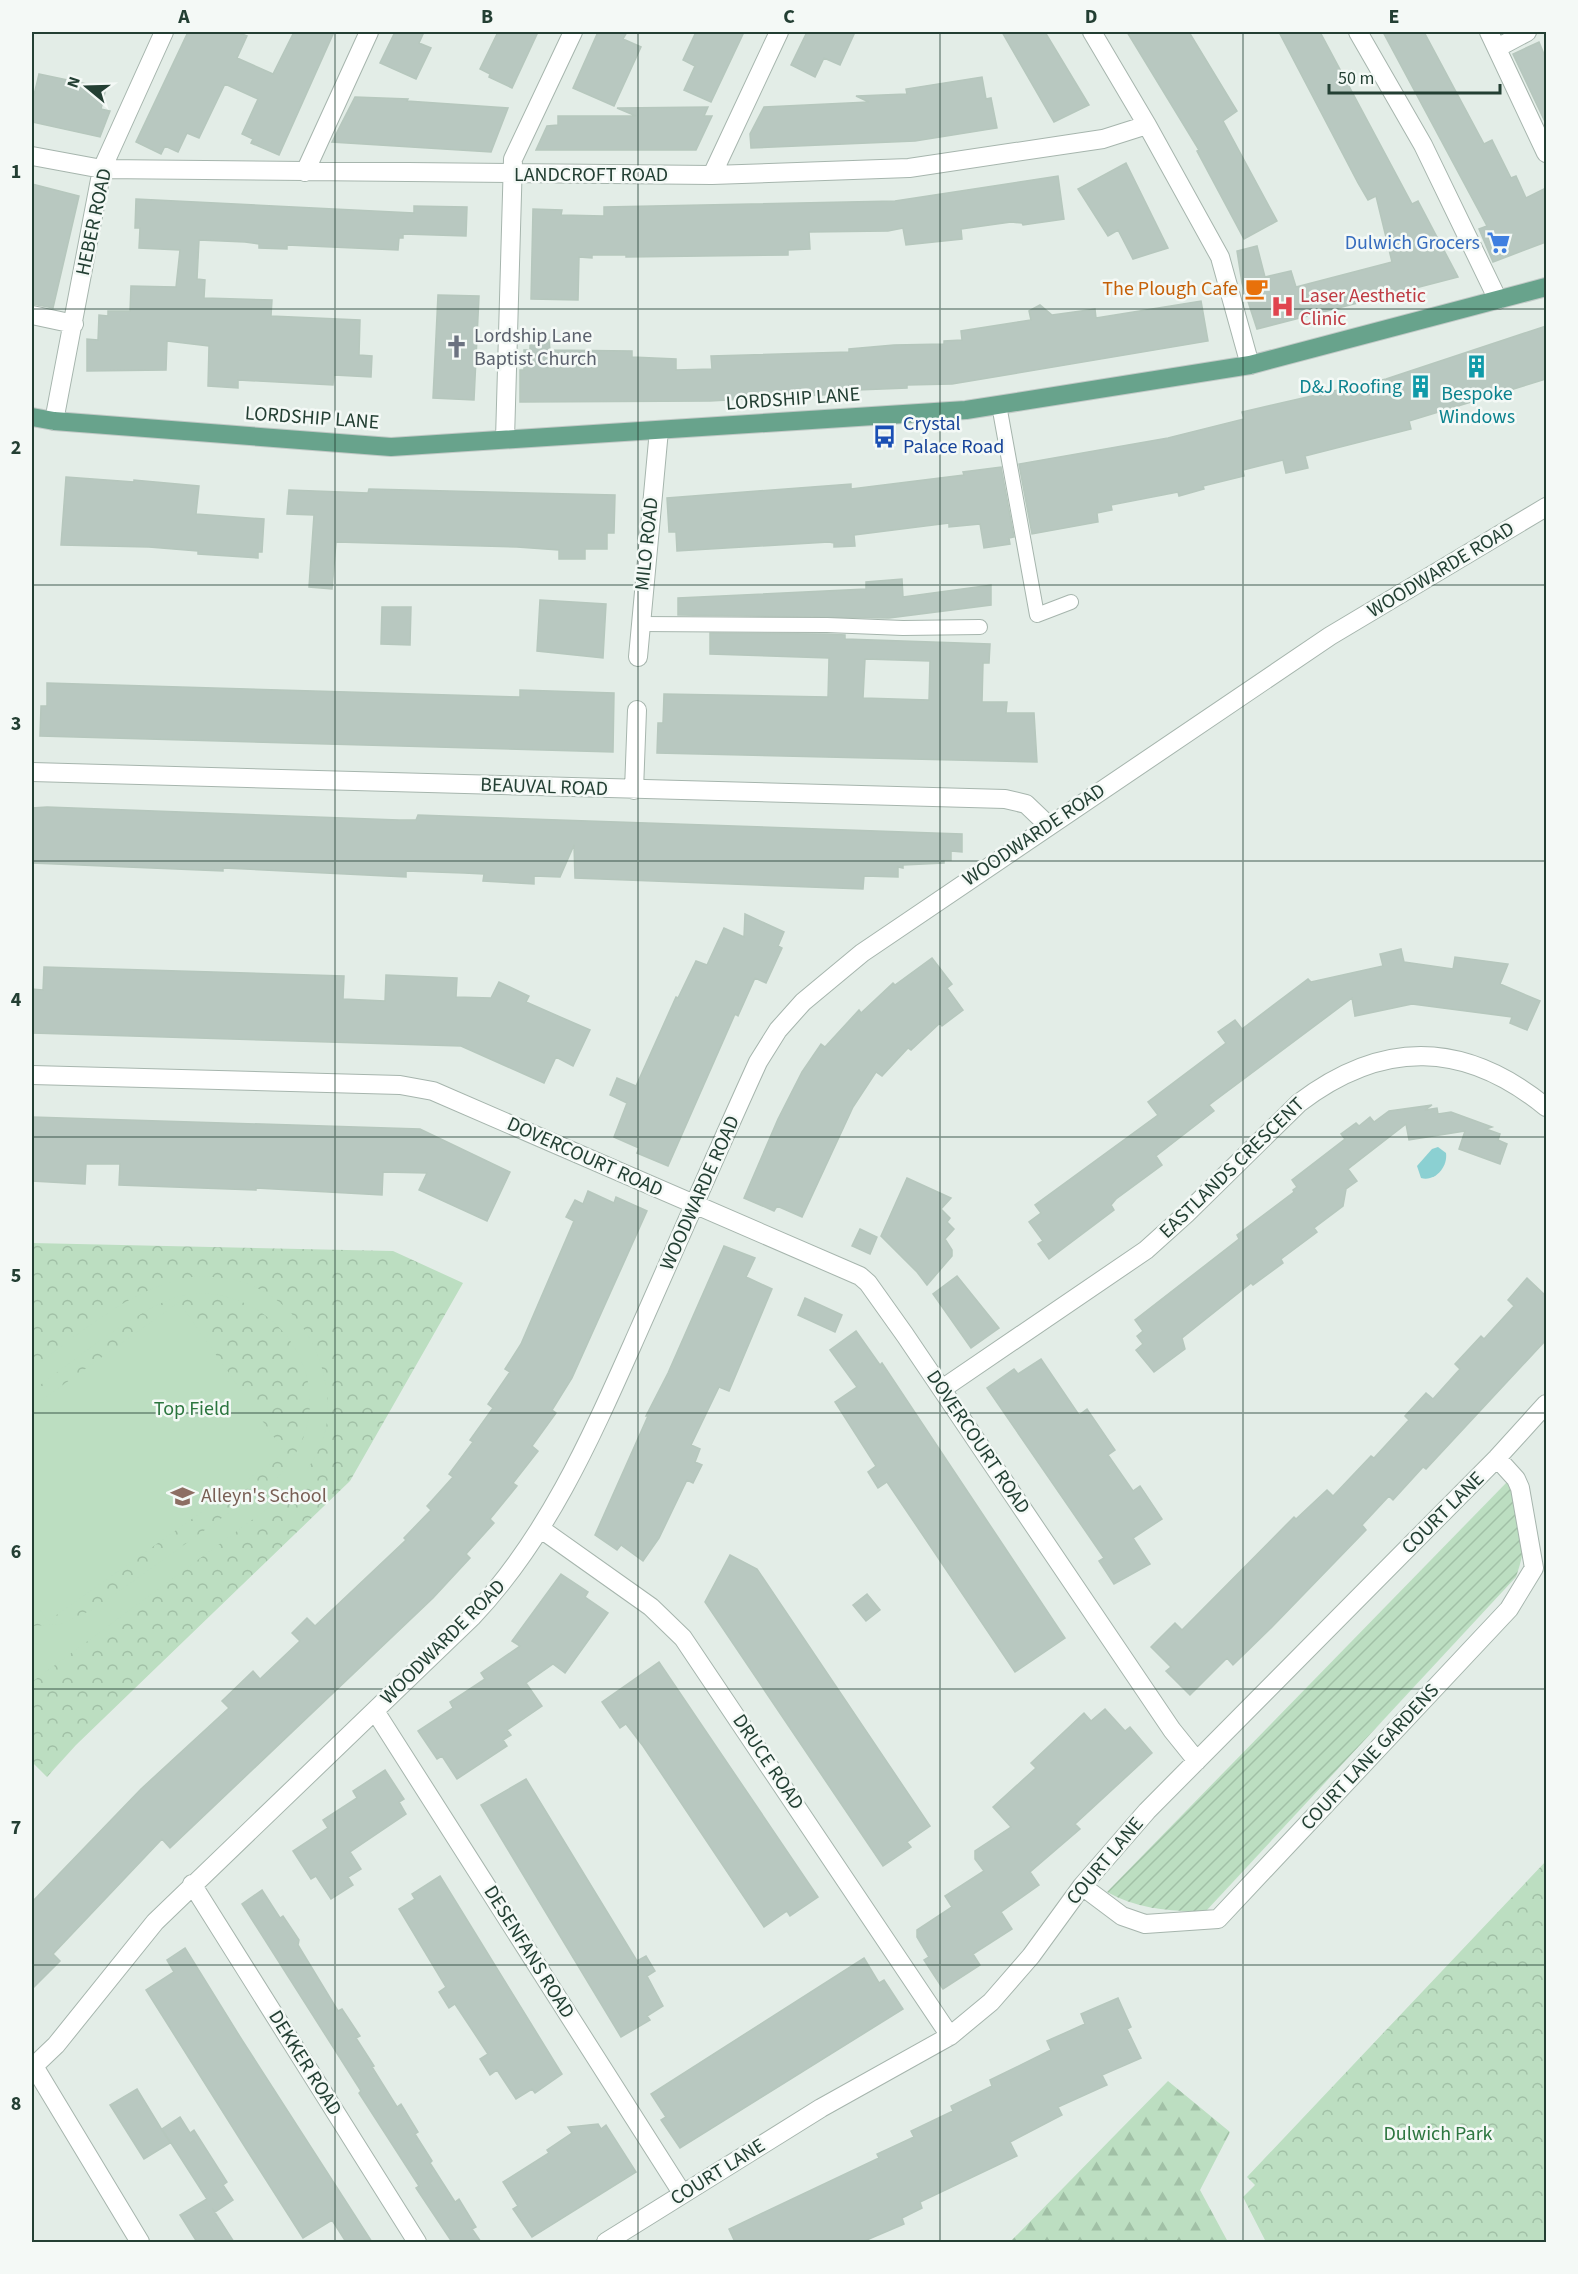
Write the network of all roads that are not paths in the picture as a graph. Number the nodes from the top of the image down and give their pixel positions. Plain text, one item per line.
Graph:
1 (164, 32) edge
2 (369, 32) edge
3 (573, 32) edge
4 (779, 32) edge
5 (1092, 32) edge
6 (1358, 32) edge
7 (1527, 32) edge
8 (1493, 40) edge
9 (1148, 125) junction
10 (1546, 153) edge
11 (32, 156) edge
12 (102, 169) junction
13 (305, 172) junction
14 (511, 175) junction
15 (712, 175) junction
16 (1546, 288) edge
17 (1498, 300) junction
18 (32, 315) edge
19 (74, 324) junction
20 (1250, 365) junction
21 (999, 405) junction
22 (32, 417) edge
23 (54, 421) junction
24 (659, 430) junction
25 (505, 439) junction
26 (1546, 507) edge
27 (1071, 602) dead end
28 (640, 624) junction
29 (980, 627) dead end
30 (638, 657) dead end
31 (637, 710) dead end
32 (32, 772) edge
33 (634, 790) junction
34 (1048, 825) junction
35 (32, 1075) edge
36 (1546, 1107) edge
37 (694, 1205) junction
38 (942, 1389) junction
39 (1546, 1404) edge
40 (1497, 1458) junction
41 (541, 1529) junction
42 (375, 1711) junction
43 (1197, 1761) junction
44 (192, 1884) junction
45 (1082, 1886) junction
46 (950, 2036) junction
47 (33, 2065) edge
48 (682, 2193) junction
49 (140, 2242) edge
50 (417, 2242) edge
51 (606, 2242) edge

1 - 12 street, HEBER ROAD
2 - 13 street
3 - 14 street
4 - 15 street
5 - 9 street
6 - 17 street
7 - 8 street
8 - 10 street
9 - 15 street, LANDCROFT ROAD
9 - 20 street
11 - 12 street, LANDCROFT ROAD
12 - 13 street, LANDCROFT ROAD
12 - 19 street, HEBER ROAD
13 - 14 street, LANDCROFT ROAD
14 - 15 street, LANDCROFT ROAD
14 - 25 street
16 - 17 main road, LORDSHIP LANE
17 - 20 main road, LORDSHIP LANE
18 - 19 street
19 - 23 street, HEBER ROAD
20 - 21 main road, LORDSHIP LANE
21 - 24 main road, LORDSHIP LANE
21 - 27 lane
22 - 23 main road, LORDSHIP LANE
23 - 25 main road, LORDSHIP LANE
24 - 25 main road, LORDSHIP LANE
24 - 28 street, MILO ROAD
26 - 34 street, WOODWARDE ROAD
28 - 29 lane
28 - 30 street, MILO ROAD
31 - 33 street
32 - 33 street, BEAUVAL ROAD
33 - 34 street, BEAUVAL ROAD
34 - 37 street, WOODWARDE ROAD
35 - 37 street, DOVERCOURT ROAD
36 - 38 street, EASTLANDS CRESCENT
37 - 38 street, DOVERCOURT ROAD
37 - 41 street, WOODWARDE ROAD
38 - 43 street, DOVERCOURT ROAD
39 - 40 street, COURT LANE
40 - 43 street, COURT LANE
40 - 45 street, COURT LANE GARDENS
41 - 42 street, WOODWARDE ROAD
41 - 46 street, DRUCE ROAD
42 - 44 street, WOODWARDE ROAD
42 - 48 street, DESENFANS ROAD
43 - 45 street, COURT LANE
44 - 47 street, WOODWARDE ROAD
44 - 50 street, DEKKER ROAD
45 - 46 street, COURT LANE
46 - 48 street, COURT LANE
47 - 49 street
48 - 51 street, COURT LANE

